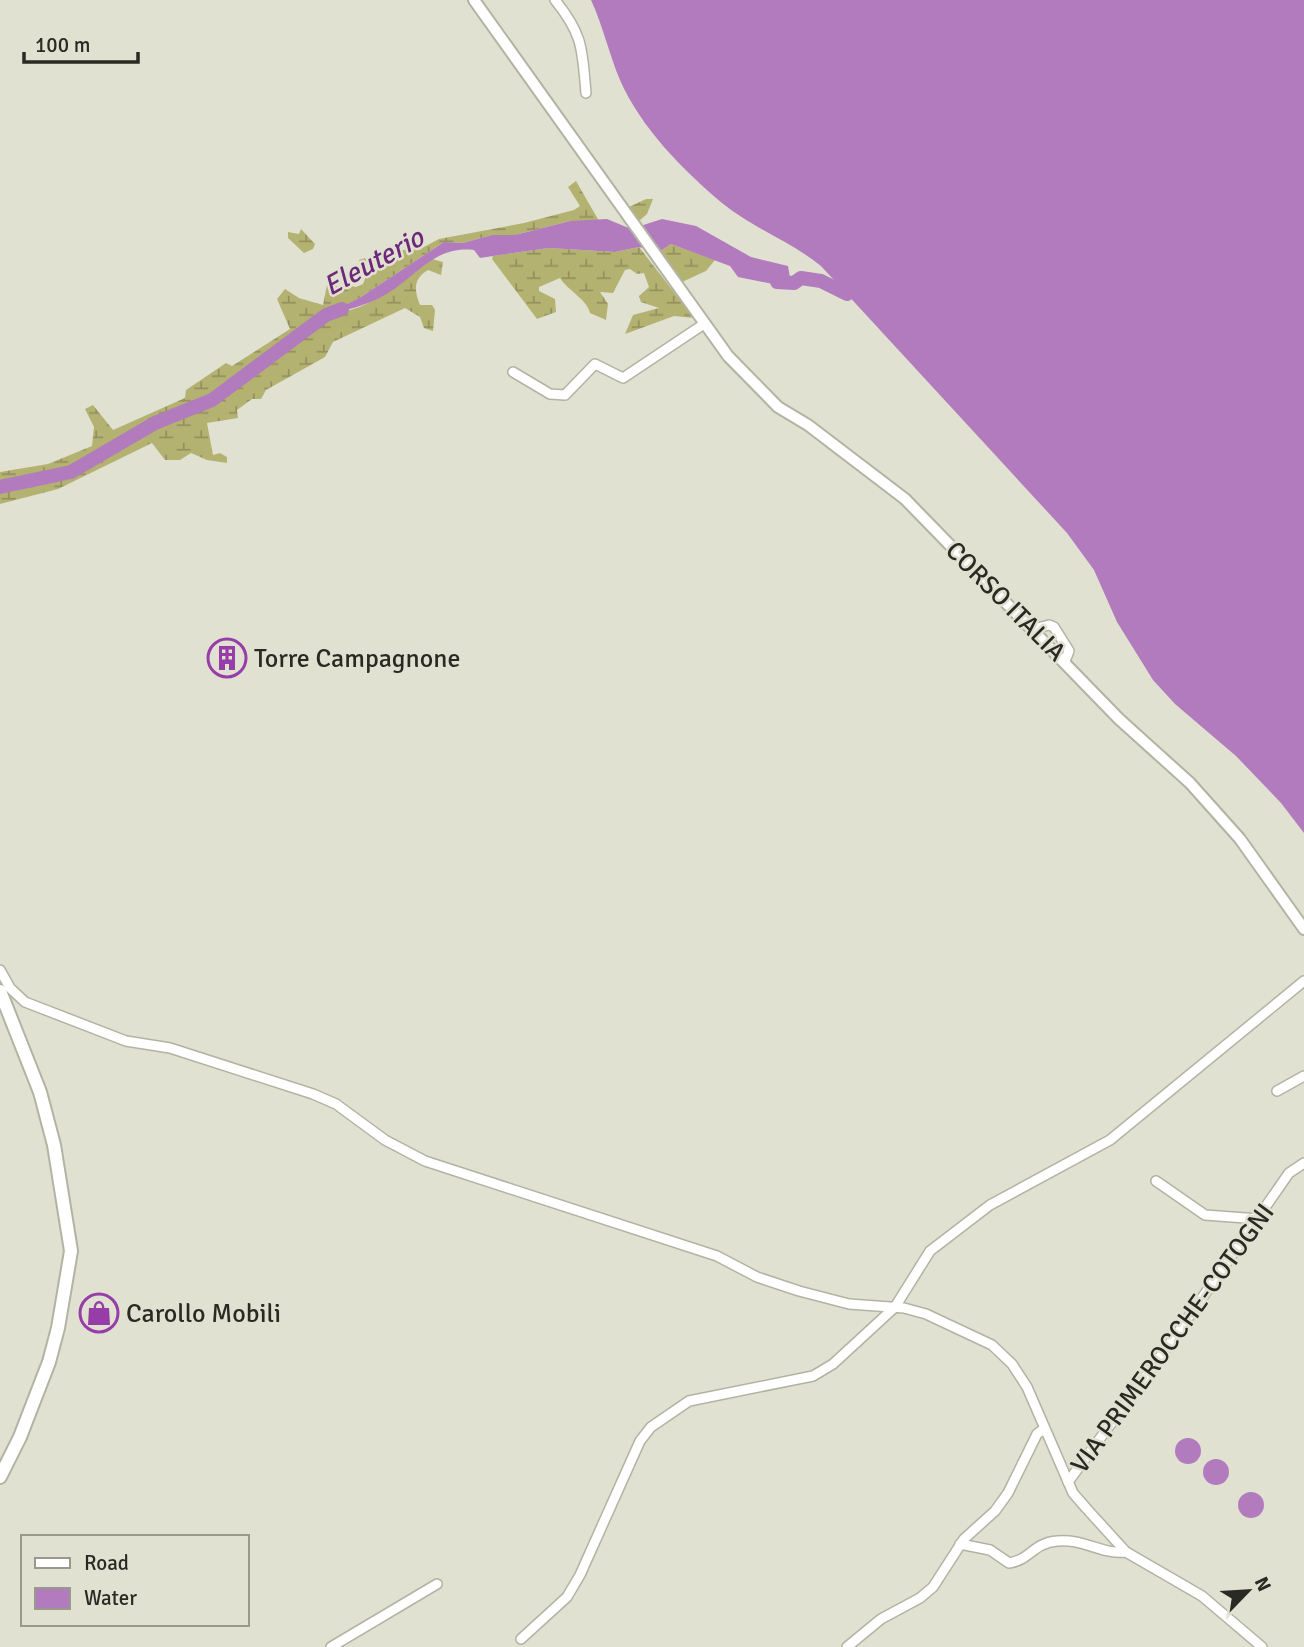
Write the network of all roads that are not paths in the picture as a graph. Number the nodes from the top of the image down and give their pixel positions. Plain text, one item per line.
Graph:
1 (474, 0) edge
2 (555, 0) edge
3 (586, 93) dead end
4 (704, 324) junction
5 (513, 372) dead end
6 (1304, 929) edge
7 (0, 970) edge
8 (1304, 981) edge
9 (0, 991) edge
10 (1304, 1076) edge
11 (1278, 1091) dead end
12 (1304, 1163) edge
13 (1156, 1181) dead end
14 (1259, 1219) junction
15 (895, 1307) junction
16 (1044, 1429) junction
17 (0, 1477) edge
18 (1068, 1482) junction
19 (960, 1544) junction
20 (1126, 1552) junction
21 (437, 1584) dead end
22 (521, 1639) dead end
23 (331, 1647) edge
24 (847, 1647) edge
25 (1262, 1647) edge

1 - 4 street, CORSO ITALIA
2 - 3 street
4 - 5 street
4 - 6 street, CORSO ITALIA
7 - 15 street
8 - 15 street
9 - 17 main road
10 - 11 street
12 - 14 street, VIA PRIMEROCCHE-COTOGNI
13 - 14 street
14 - 18 street, VIA PRIMEROCCHE-COTOGNI
15 - 16 street
15 - 22 street
16 - 18 street
16 - 19 street
18 - 20 street
19 - 20 street
19 - 24 street
20 - 25 street
21 - 23 street

